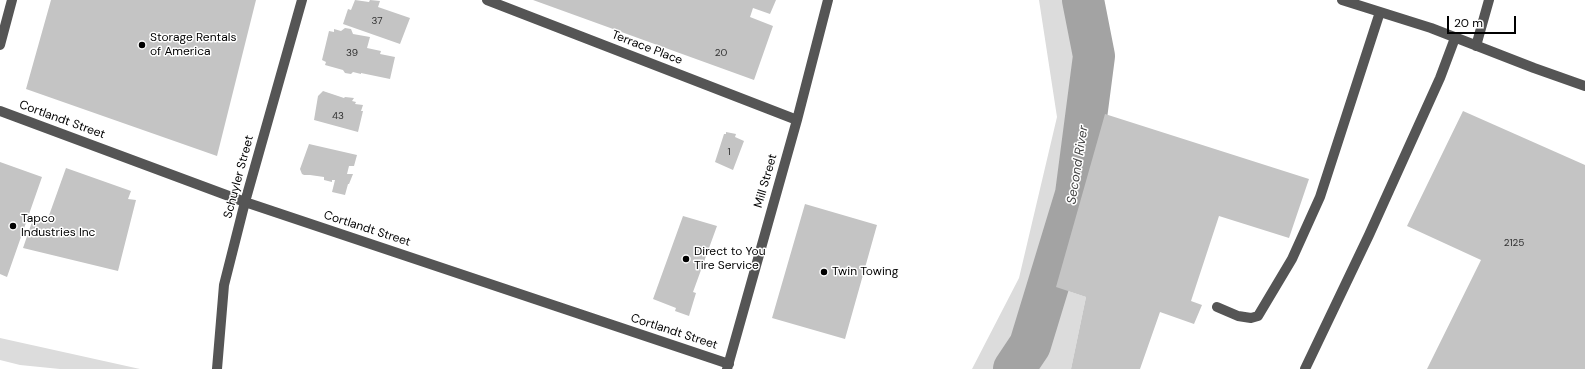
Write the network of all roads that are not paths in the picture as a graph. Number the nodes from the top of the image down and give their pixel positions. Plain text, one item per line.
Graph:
1 (12, 0) edge
2 (302, 0) edge
3 (487, 0) edge
4 (828, 0) edge
5 (1342, 0) edge
6 (1489, 0) edge
7 (1380, 12) junction
8 (1455, 38) junction
9 (0, 46) edge
10 (1476, 46) junction
11 (1585, 86) edge
12 (0, 111) edge
13 (797, 120) junction
14 (245, 202) junction
15 (1216, 307) dead end
16 (728, 366) edge
17 (217, 367) edge
18 (1305, 369) edge

1 - 9 street
2 - 14 street, Schuyler Street
3 - 13 street, Terrace Place
4 - 13 street, Mill Street
5 - 7 street
6 - 10 street
7 - 8 street
7 - 15 street
8 - 10 street
8 - 18 street
10 - 11 street
12 - 14 street, Cortlandt Street
13 - 16 street, Mill Street
14 - 16 street, Cortlandt Street
14 - 17 street, Schuyler Street

